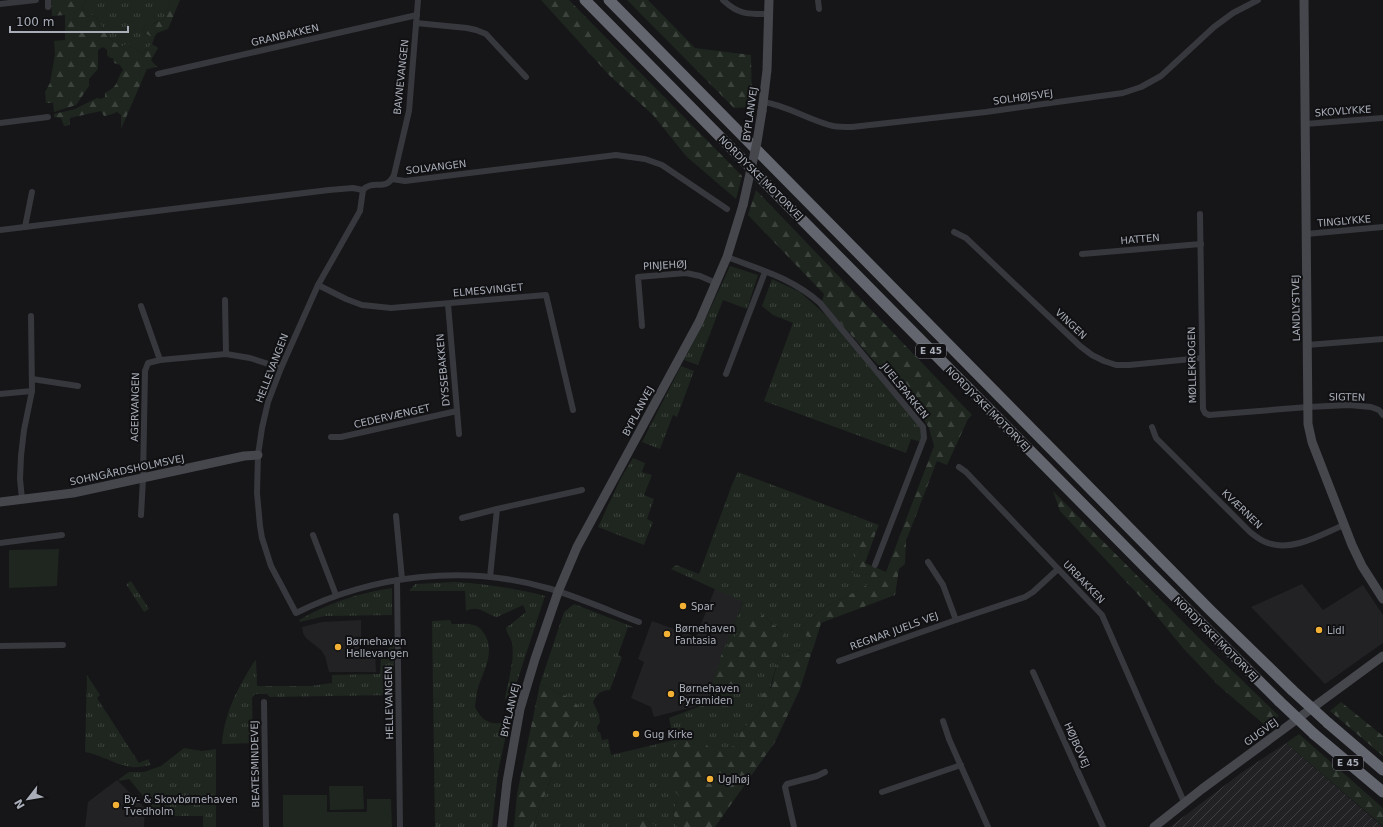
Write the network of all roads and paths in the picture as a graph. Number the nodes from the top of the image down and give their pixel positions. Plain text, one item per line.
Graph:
1 (36, 0) edge
2 (48, 0) edge
3 (418, 0) edge
4 (585, 0) edge
5 (609, 0) edge
6 (723, 0) edge
7 (768, 0) edge
8 (818, 0) edge
9 (1258, 0) edge
10 (1304, 0) edge
11 (0, 4) edge
12 (48, 7) dead end
13 (819, 9) dead end
14 (769, 14) junction
15 (417, 15) junction
16 (416, 23) junction
17 (158, 74) dead end
18 (526, 77) dead end
19 (764, 102) junction
20 (48, 117) dead end
21 (1383, 118) edge
22 (0, 123) edge
23 (1305, 124) junction
24 (392, 179) junction
25 (363, 190) junction
26 (32, 192) dead end
27 (727, 209) dead end
28 (1200, 214) dead end
29 (25, 227) junction
30 (1383, 228) edge
31 (0, 230) edge
32 (954, 232) dead end
33 (1306, 234) junction
34 (1201, 244) junction
35 (1082, 254) dead end
36 (727, 257) junction
37 (765, 272) junction
38 (716, 284) junction
39 (318, 285) junction
40 (224, 300) dead end
41 (448, 304) junction
42 (141, 306) dead end
43 (31, 316) dead end
44 (642, 326) dead end
45 (1383, 339) edge
46 (1307, 345) junction
47 (226, 354) junction
48 (1202, 358) junction
49 (160, 360) junction
50 (281, 368) junction
51 (726, 374) dead end
52 (32, 379) junction
53 (78, 386) dead end
54 (32, 391) junction
55 (0, 394) edge
56 (1308, 407) junction
57 (573, 410) dead end
58 (457, 411) junction
59 (1383, 416) edge
60 (1152, 427) dead end
61 (459, 434) dead end
62 (331, 437) dead end
63 (258, 455) junction
64 (959, 467) dead end
65 (143, 478) junction
66 (582, 490) dead end
67 (22, 499) junction
68 (0, 502) edge
69 (497, 509) junction
70 (141, 515) dead end
71 (396, 516) dead end
72 (462, 518) dead end
73 (1344, 524) junction
74 (62, 535) dead end
75 (313, 535) dead end
76 (0, 543) edge
77 (928, 562) dead end
78 (875, 565) dead end
79 (1058, 569) junction
80 (490, 577) junction
81 (400, 579) junction
82 (558, 592) junction
83 (336, 595) junction
84 (1383, 599) edge
85 (956, 620) junction
86 (639, 622) dead end
87 (63, 645) dead end
88 (0, 646) edge
89 (1383, 656) edge
90 (839, 661) dead end
91 (1033, 672) dead end
92 (264, 702) dead end
93 (943, 721) dead end
94 (961, 765) junction
95 (1383, 770) edge
96 (825, 772) dead end
97 (882, 792) dead end
98 (1383, 792) edge
99 (1184, 802) junction
100 (266, 827) edge
101 (400, 827) edge
102 (502, 827) edge
103 (794, 827) edge
104 (988, 827) edge
105 (1103, 827) edge
106 (1154, 827) edge

1 - 11 street
2 - 12 street
3 - 15 street, BAVNEVANGEN
4 - 98 highway, NORDJYSKE MOTORVEJ / E 45, bridge
5 - 95 highway, NORDJYSKE MOTORVEJ / E 45, bridge
6 - 14 street
7 - 14 street, BYPLANVEJ
8 - 13 street
9 - 19 street, SOLHØJSVEJ
10 - 23 street, LANDLYSTVEJ
14 - 19 street, BYPLANVEJ
15 - 16 street, BAVNEVANGEN
15 - 17 street, GRANBAKKEN
16 - 18 street
16 - 24 street, BAVNEVANGEN
19 - 36 street, BYPLANVEJ, bridge
20 - 22 street
21 - 23 street, SKOVLYKKE
23 - 33 street, LANDLYSTVEJ
24 - 25 street, SOLVANGEN
24 - 27 street, SOLVANGEN
25 - 29 street, SOLVANGEN
25 - 39 street, HELLEVANGEN
26 - 29 street
28 - 34 street, MØLLEKROGEN
29 - 31 street, SOLVANGEN
30 - 33 street, TINGLYKKE
32 - 48 street, VINGEN
33 - 46 street, LANDLYSTVEJ
34 - 35 street, HATTEN
34 - 48 street, MØLLEKROGEN
36 - 37 street, JUELSPARKEN
36 - 38 street, BYPLANVEJ
37 - 51 street
37 - 78 street, JUELSPARKEN
38 - 44 street, PINJEHØJ
38 - 82 street, BYPLANVEJ
39 - 41 street, ELMESVINGET
39 - 50 street, HELLEVANGEN
40 - 47 street
41 - 57 street, ELMESVINGET
41 - 58 street, DYSSEBAKKEN
42 - 49 street
43 - 52 street
45 - 46 street
46 - 56 street, LANDLYSTVEJ
47 - 49 street
47 - 50 street
48 - 56 street, MØLLEKROGEN
49 - 65 street, AGERVANGEN
50 - 63 street, HELLEVANGEN
52 - 53 street
52 - 54 street
54 - 55 street
54 - 67 street
56 - 59 street, SIGTEN
56 - 73 street, LANDLYSTVEJ
58 - 61 street, DYSSEBAKKEN
58 - 62 street, CEDERVÆNGET
60 - 73 street, KVÆRNEN
63 - 65 street, SOHNGÅRDSHOLMSVEJ
63 - 83 street, HELLEVANGEN
64 - 79 street, URBAKKEN
65 - 67 street, SOHNGÅRDSHOLMSVEJ
65 - 70 street, AGERVANGEN
66 - 69 street
67 - 68 street, SOHNGÅRDSHOLMSVEJ
69 - 72 street
69 - 80 street
71 - 81 street, HELLEVANGEN
73 - 84 street, LANDLYSTVEJ
74 - 76 street
75 - 83 street
77 - 85 street, REGNAR JUELS VEJ
79 - 85 street, REGNAR JUELS VEJ
79 - 99 street, URBAKKEN
80 - 81 street, HELLEVANGEN
80 - 82 street, HELLEVANGEN
81 - 83 street, HELLEVANGEN
81 - 101 street, HELLEVANGEN
82 - 86 street, HELLEVANGEN
82 - 102 street, BYPLANVEJ
85 - 90 street, REGNAR JUELS VEJ
87 - 88 street
89 - 99 street, GUGVEJ
91 - 105 street, HØJBOVEJ
92 - 100 street, BEATESMINDEVEJ
93 - 94 street
94 - 97 street
94 - 104 street
96 - 103 street
99 - 106 street, GUGVEJ

